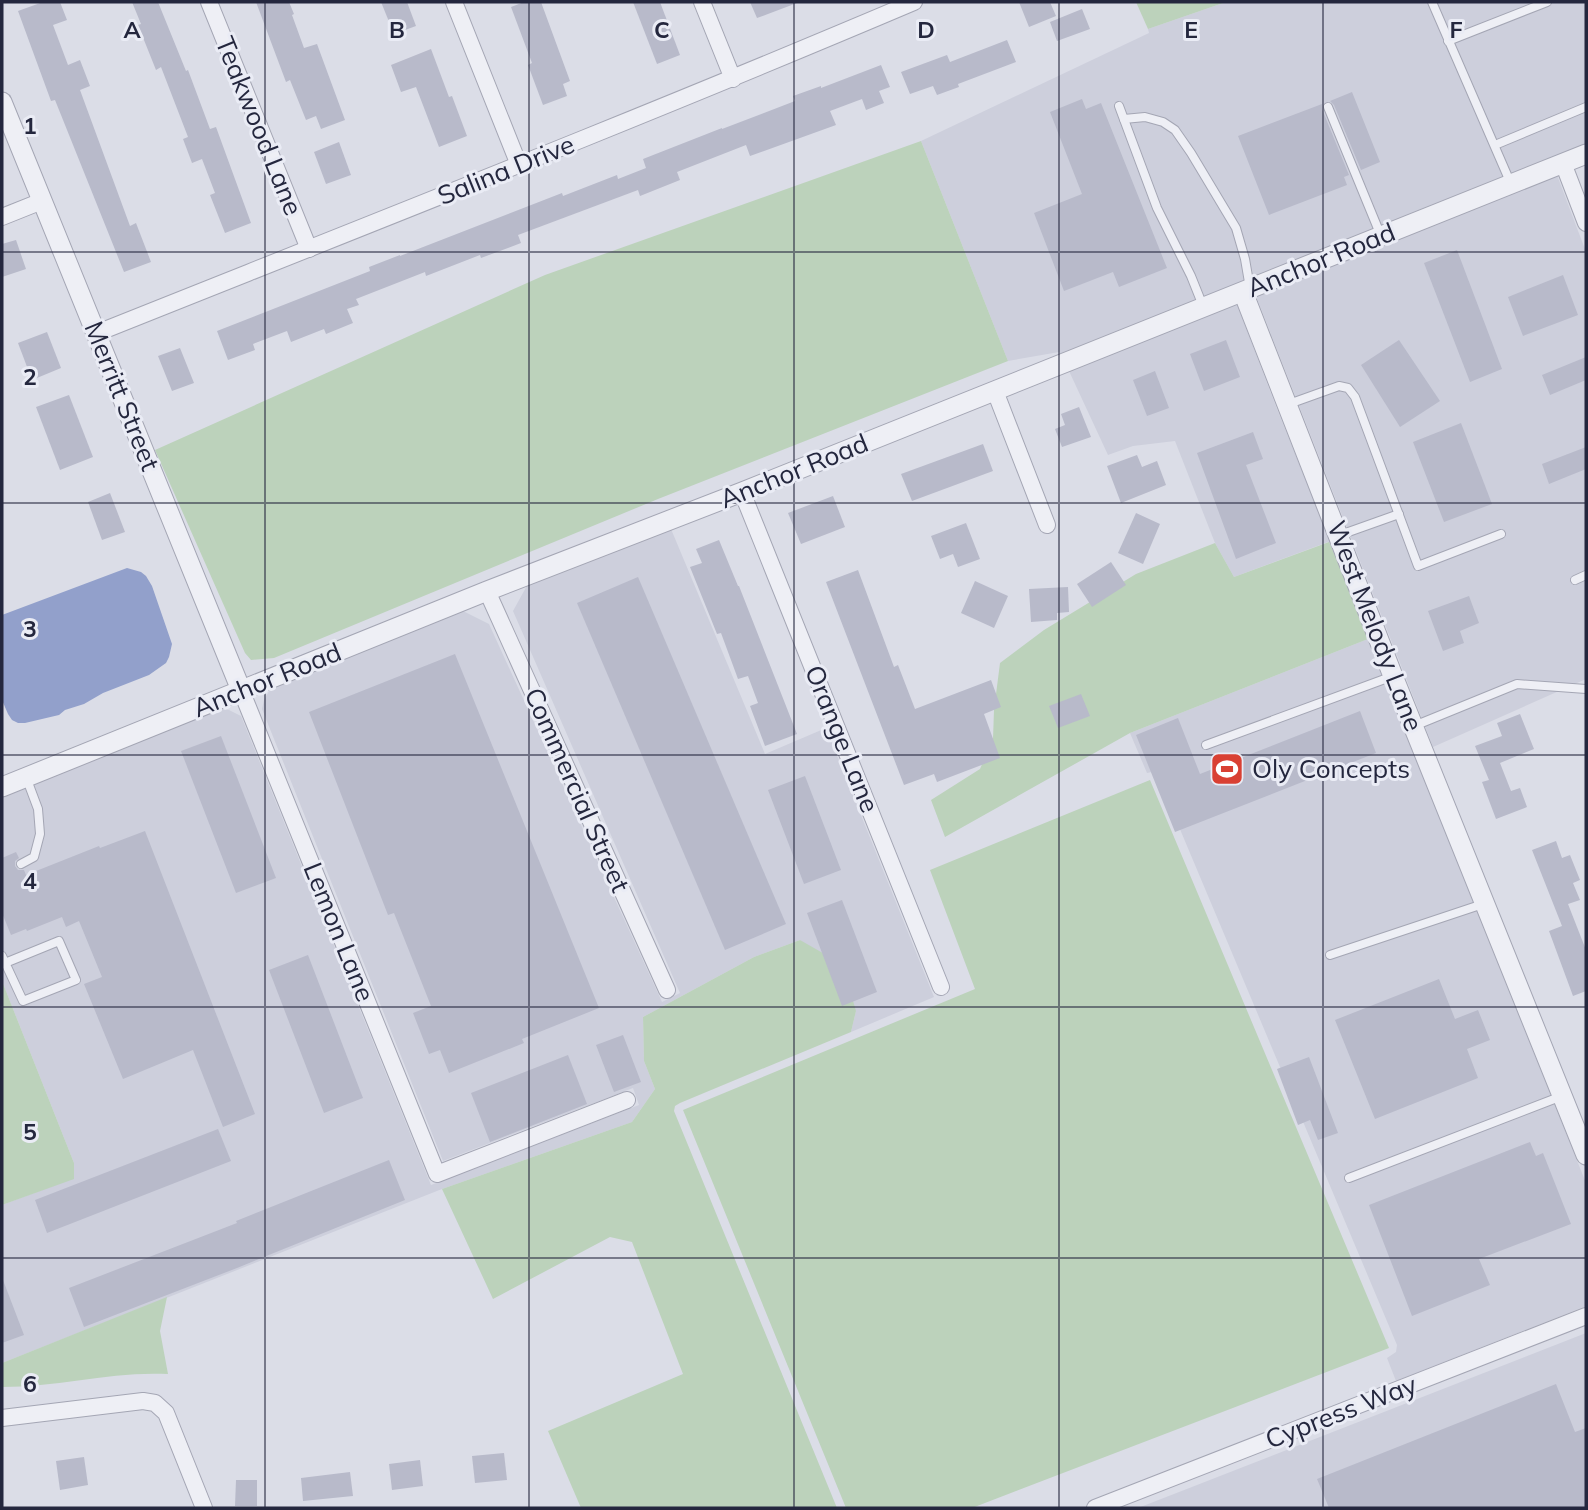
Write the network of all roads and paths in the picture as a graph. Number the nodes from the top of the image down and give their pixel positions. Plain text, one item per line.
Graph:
1 (209, 2) edge
2 (454, 2) edge
3 (702, 2) edge
4 (914, 2) edge
5 (1432, 2) edge
6 (1547, 2) edge
7 (1448, 41) junction
8 (733, 79) junction
9 (2, 102) edge
10 (1119, 106) dead end
11 (1328, 107) dead end
12 (1586, 107) edge
13 (1124, 119) junction
14 (1495, 145) junction
15 (1586, 154) edge
16 (1563, 163) junction
17 (519, 165) junction
18 (1511, 184) junction
19 (42, 201) junction
20 (2, 217) edge
21 (1586, 223) edge
22 (1381, 236) junction
23 (309, 249) junction
24 (1247, 290) junction
25 (1204, 307) junction
26 (97, 334) junction
27 (995, 391) junction
28 (1286, 405) junction
29 (742, 492) junction
30 (1399, 514) junction
31 (1047, 525) dead end
32 (1501, 534) dead end
33 (1340, 536) junction
34 (1586, 575) edge
35 (1575, 580) dead end
36 (487, 591) junction
37 (1393, 676) junction
38 (1586, 689) edge
39 (242, 690) junction
40 (1413, 726) junction
41 (1206, 745) dead end
42 (26, 777) junction
43 (2, 787) edge
44 (21, 864) dead end
45 (1485, 903) junction
46 (1330, 954) dead end
47 (3, 959) edge
48 (941, 987) dead end
49 (667, 990) dead end
50 (1562, 1096) junction
51 (627, 1100) dead end
52 (1586, 1156) edge
53 (1349, 1178) dead end
54 (1586, 1316) edge
55 (2, 1418) edge
56 (204, 1508) edge
57 (1095, 1508) edge

1 - 23 street, Teakwood Lane
2 - 17 street
3 - 8 street
4 - 8 street, Salina Drive
5 - 7 lane
6 - 7 lane
7 - 14 lane
8 - 17 street, Salina Drive
9 - 19 street, Merritt Street
10 - 13 lane
11 - 22 lane
12 - 14 lane
13 - 24 lane
13 - 25 lane
14 - 18 lane
15 - 16 street, Anchor Road
16 - 18 street, Anchor Road
16 - 21 street
17 - 23 street, Salina Drive
18 - 22 street, Anchor Road
19 - 20 street
19 - 26 street, Merritt Street
22 - 24 street, Anchor Road
23 - 26 street, Salina Drive
24 - 25 street, Anchor Road
24 - 28 street, West Melody Lane
25 - 27 street, Anchor Road
26 - 39 street, Merritt Street
27 - 29 street, Anchor Road
27 - 31 street
28 - 30 lane
28 - 33 street, West Melody Lane
29 - 36 street, Anchor Road
29 - 48 street, Orange Lane
30 - 32 lane
30 - 33 lane
33 - 37 street, West Melody Lane
34 - 35 lane
36 - 39 street, Anchor Road
36 - 49 street, Commercial Street
37 - 40 street, West Melody Lane
37 - 41 lane
38 - 40 lane
39 - 42 street, Anchor Road
39 - 51 street, Lemon Lane
40 - 45 street, West Melody Lane
42 - 43 street, Anchor Road
42 - 44 lane
45 - 46 lane
45 - 50 street, West Melody Lane
47 - 47 lane
50 - 52 street, West Melody Lane
50 - 53 lane
54 - 57 street, Cypress Way
55 - 56 street

